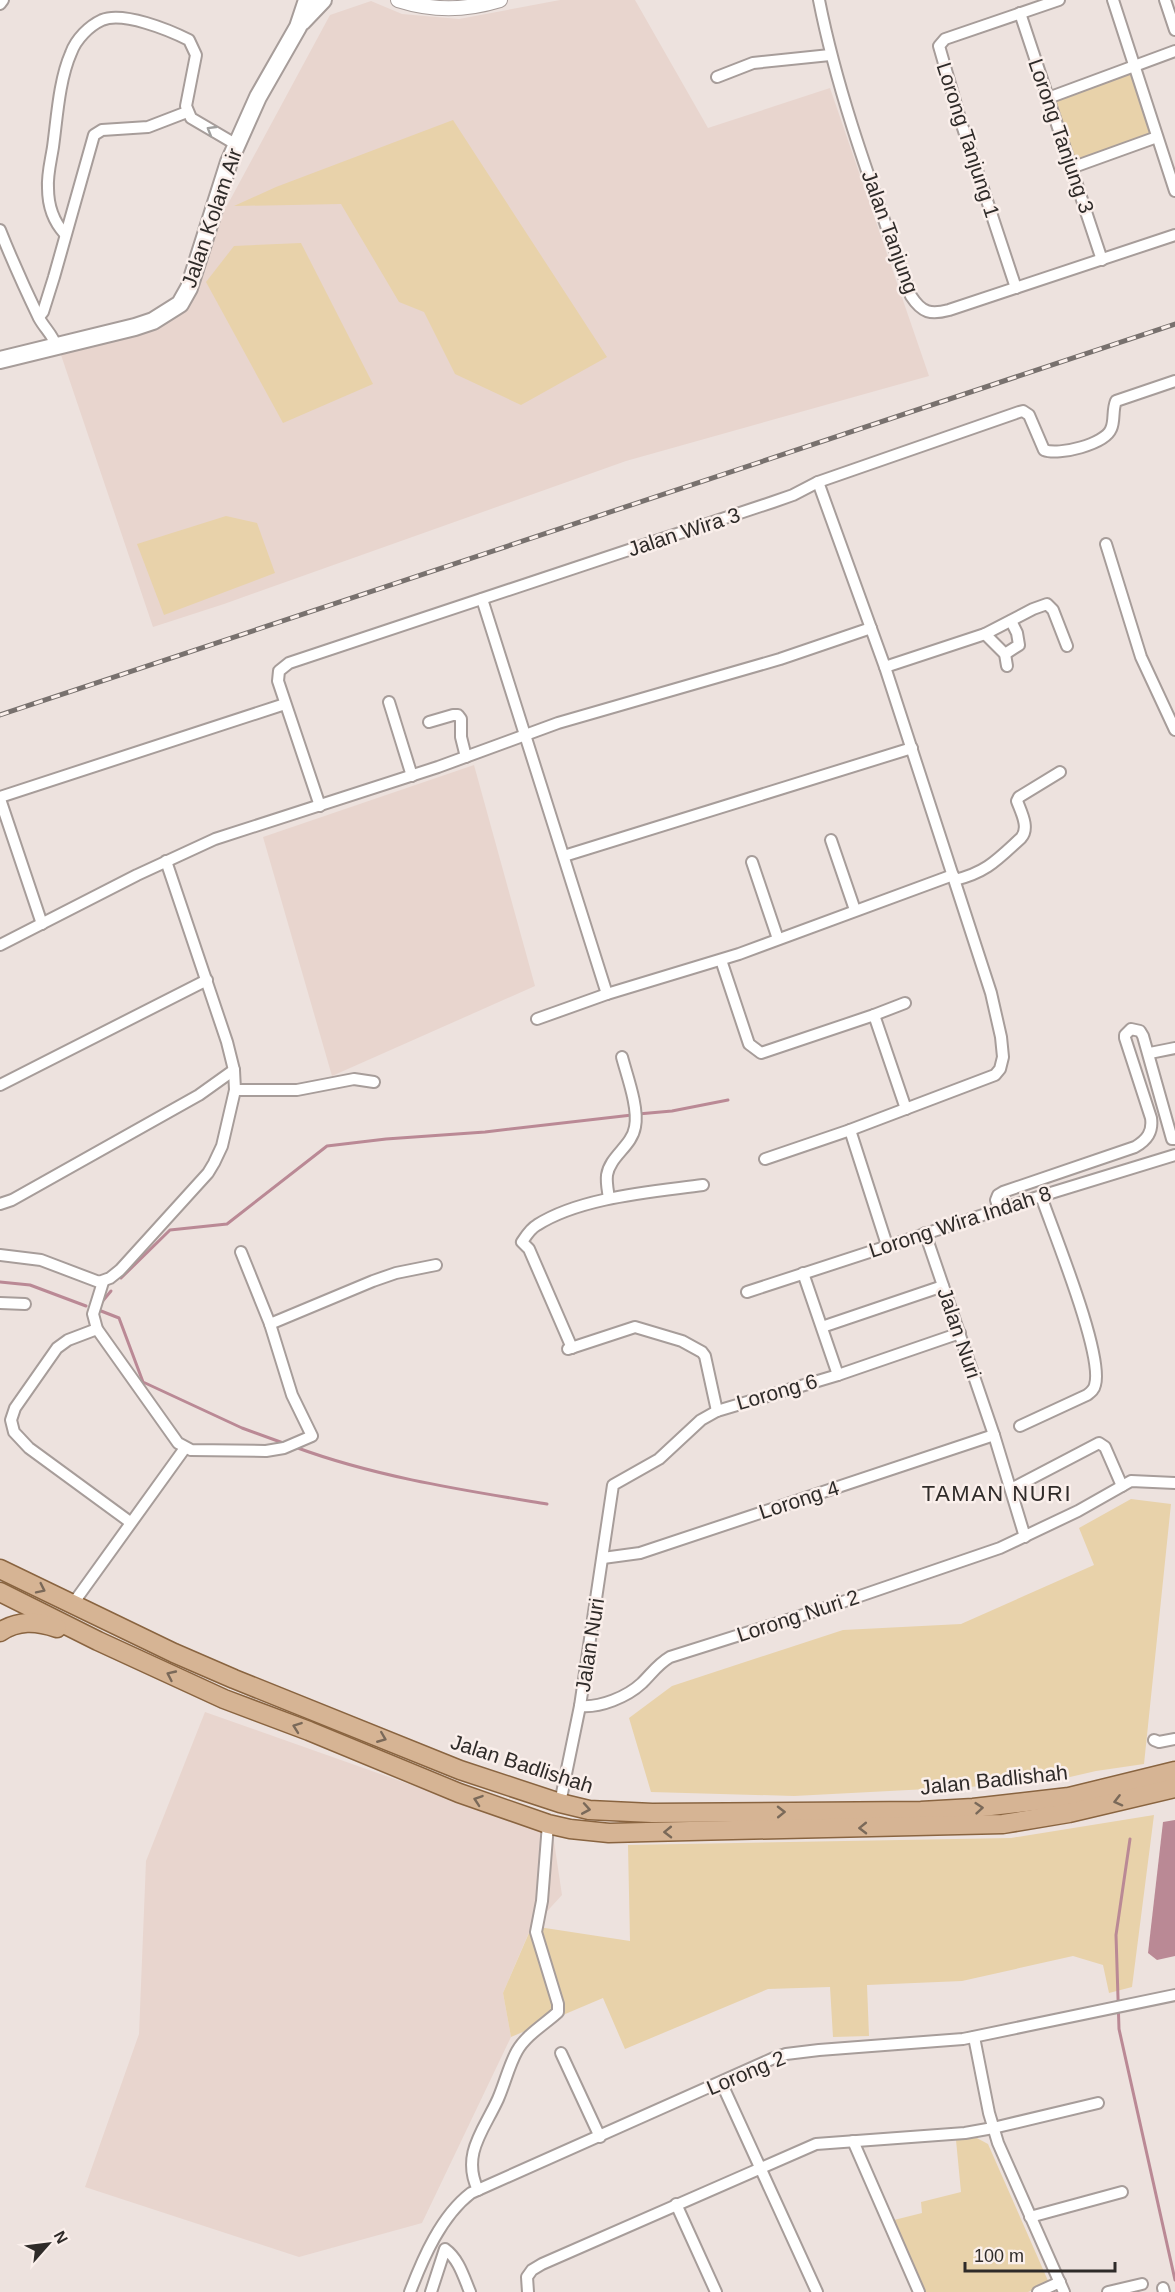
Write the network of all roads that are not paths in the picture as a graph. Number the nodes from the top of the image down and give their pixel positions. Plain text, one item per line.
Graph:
1 (3, 0) edge
2 (307, 0) edge
3 (323, 0) edge
4 (398, 0) edge
5 (500, 0) edge
6 (819, 0) edge
7 (1059, 0) edge
8 (1113, 0) edge
9 (1165, 0) edge
10 (0, 4) edge
11 (1020, 13) junction
12 (298, 27) junction
13 (1175, 30) edge
14 (1175, 51) edge
15 (830, 55) junction
16 (1134, 66) junction
17 (717, 77) dead end
18 (1048, 98) junction
19 (187, 112) junction
20 (1157, 137) junction
21 (237, 145) junction
22 (1071, 168) junction
23 (1175, 191) edge
24 (0, 230) edge
25 (65, 234) junction
26 (1175, 236) edge
27 (1102, 260) junction
28 (1016, 288) junction
29 (41, 322) junction
30 (50, 348) junction
31 (0, 360) edge
32 (1175, 381) edge
33 (818, 482) junction
34 (1106, 544) dead end
35 (482, 599) junction
36 (1011, 621) junction
37 (871, 628) junction
38 (985, 634) junction
39 (1067, 646) dead end
40 (1005, 654) junction
41 (1007, 666) dead end
42 (885, 667) junction
43 (389, 702) dead end
44 (285, 705) junction
45 (429, 722) dead end
46 (1175, 730) edge
47 (524, 735) junction
48 (912, 748) junction
49 (466, 757) junction
50 (1060, 772) dead end
51 (412, 776) junction
52 (0, 798) edge
53 (320, 806) junction
54 (831, 840) dead end
55 (564, 856) junction
56 (166, 861) junction
57 (752, 862) dead end
58 (954, 877) junction
59 (855, 910) junction
60 (42, 924) junction
61 (778, 939) junction
62 (0, 945) edge
63 (721, 960) junction
64 (207, 980) junction
65 (607, 994) junction
66 (905, 1003) dead end
67 (874, 1015) junction
68 (537, 1019) dead end
69 (1175, 1048) edge
70 (1150, 1053) junction
71 (622, 1057) dead end
72 (234, 1070) junction
73 (374, 1082) dead end
74 (0, 1085) edge
75 (235, 1090) junction
76 (906, 1109) junction
77 (850, 1130) junction
78 (1174, 1139) edge
79 (1175, 1155) edge
80 (765, 1159) dead end
81 (703, 1185) dead end
82 (1041, 1196) junction
83 (609, 1198) junction
84 (0, 1204) edge
85 (999, 1209) junction
86 (925, 1233) junction
87 (887, 1245) junction
88 (241, 1252) dead end
89 (0, 1256) edge
90 (436, 1265) dead end
91 (803, 1273) junction
92 (104, 1282) junction
93 (943, 1286) junction
94 (747, 1292) dead end
95 (0, 1303) edge
96 (25, 1304) dead end
97 (270, 1324) junction
98 (822, 1327) junction
99 (97, 1329) junction
100 (960, 1334) junction
101 (838, 1375) junction
102 (717, 1411) junction
103 (5, 1419) edge
104 (1020, 1426) dead end
105 (994, 1435) junction
106 (185, 1448) junction
107 (1175, 1483) edge
108 (614, 1485) joint
109 (1122, 1486) junction
110 (1011, 1489) junction
111 (130, 1522) junction
112 (1025, 1537) junction
113 (603, 1558) junction
114 (5, 1571) edge
115 (0, 1593) edge
116 (72, 1605) junction
117 (0, 1632) edge
118 (98, 1641) junction
119 (580, 1706) junction
120 (1175, 1739) edge
121 (1154, 1740) dead end
122 (1175, 1771) edge
123 (1175, 1788) edge
124 (560, 1803) junction
125 (921, 1819) junction
126 (548, 1824) junction
127 (1175, 1995) edge
128 (974, 2037) junction
129 (561, 2053) dead end
130 (721, 2082) junction
131 (1098, 2103) dead end
132 (993, 2128) junction
133 (600, 2137) junction
134 (853, 2141) junction
135 (760, 2167) junction
136 (478, 2190) junction
137 (1122, 2192) dead end
138 (676, 2204) junction
139 (1030, 2217) junction
140 (1142, 2284) dead end
141 (1062, 2287) edge
142 (410, 2292) edge
143 (431, 2292) edge
144 (470, 2292) edge
145 (528, 2292) edge
146 (716, 2292) edge
147 (817, 2292) edge
148 (919, 2292) edge
149 (1038, 2292) edge
150 (1108, 2292) edge

1 - 10 street
2 - 12 main road, Jalan Kolam Air
3 - 12 main road, Jalan Kolam Air
4 - 5 street
6 - 15 street, Jalan Tanjung
7 - 11 street, Lorong Tanjung 1
8 - 16 street
9 - 13 street
11 - 18 street, Lorong Tanjung 3
11 - 28 street, Lorong Tanjung 1
12 - 21 main road, Jalan Kolam Air
14 - 16 street
15 - 17 street
15 - 28 street, Jalan Tanjung
16 - 18 street
16 - 20 street
18 - 22 street, Lorong Tanjung 3
21 -> 19 street
19 - 25 street
19 - 25 street
20 - 22 street
20 - 23 street
21 - 30 main road, Jalan Kolam Air
22 - 27 street, Lorong Tanjung 3
24 - 29 street
25 - 29 street
26 - 27 street, Jalan Tanjung
27 - 28 street, Jalan Tanjung
29 - 30 street
30 - 31 main road, Jalan Kolam Air
32 - 33 street, Jalan Wira 3
33 - 35 street, Jalan Wira 3
33 - 37 street
34 - 46 street
35 - 44 street, Jalan Wira 3
35 - 47 street
36 - 38 street
36 - 39 street
36 - 40 street
37 - 42 street
37 - 47 street
38 - 40 street
38 - 42 street
40 - 41 street
42 - 48 street
43 - 51 street
44 - 52 street
44 - 53 street, Jalan Wira 3
45 - 49 street
47 - 49 street
47 - 55 street
48 - 55 street
48 - 58 street
49 - 51 street
50 - 58 street
51 - 53 street
52 - 60 street
53 - 56 street
54 - 59 street
55 - 65 street
56 - 60 street
56 - 64 street
57 - 61 street
58 - 59 street
58 - 76 street
59 - 61 street
60 - 62 street
61 - 63 street
63 - 65 street
63 - 67 street
64 - 72 street
64 - 74 street
65 - 68 street
66 - 67 street
67 - 76 street
69 - 70 street
70 - 78 street
70 - 85 street
71 - 83 street
72 - 75 street
72 - 84 street
73 - 75 street
75 - 92 street
76 - 77 street
77 - 80 street
77 - 87 street
78 - 79 street
79 - 82 street, Lorong Wira Indah 8
81 - 83 street
82 - 85 street, Lorong Wira Indah 8
82 - 104 street
83 - 102 street
85 - 86 street, Lorong Wira Indah 8
86 - 87 street, Lorong Wira Indah 8
86 - 93 street, Jalan Nuri
87 - 91 street, Lorong Wira Indah 8
88 - 97 street
89 - 92 street
90 - 97 street
91 - 94 street, Lorong Wira Indah 8
91 - 98 street
92 - 99 street
93 - 98 street
93 - 100 street, Jalan Nuri
95 - 96 street
97 - 106 street
98 - 101 street
99 - 103 street
99 - 106 street
100 - 101 street, Lorong 6
100 - 105 street, Jalan Nuri
101 - 102 street, Lorong 6
102 - 108 street, Lorong 6
103 - 111 street
105 - 110 street, Jalan Nuri
105 - 113 street, Lorong 4
106 - 111 street
107 - 109 street, Lorong Nuri 2
108 - 113 street, Jalan Nuri
109 - 110 street
109 - 112 street, Lorong Nuri 2
110 - 112 street, Jalan Nuri
111 - 116 street
112 - 119 street, Lorong Nuri 2
113 - 119 street, Jalan Nuri
114 - 115 street
114 -> 116 main road, Jalan Badlishah
115 - 118 main road, Jalan Badlishah
116 -> 124 main road, Jalan Badlishah
117 - 118 main road
126 -> 118 main road, Jalan Badlishah
119 - 124 street, Jalan Nuri
120 - 121 street
125 -> 122 main road, Jalan Badlishah
123 -> 125 main road, Jalan Badlishah
124 -> 125 main road, Jalan Badlishah
125 -> 126 main road, Jalan Badlishah
126 - 136 street
127 - 128 street, Lorong 2
128 - 130 street, Lorong 2
128 - 132 street
129 - 133 street
130 - 133 street, Lorong 2
130 - 135 street
131 - 132 street
132 - 134 street
132 - 139 street
133 - 136 street, Lorong 2
134 - 135 street
134 - 148 street
135 - 138 street
135 - 147 street
136 - 142 street, Lorong 2
137 - 139 street
138 - 145 street
138 - 146 street
139 - 141 street
140 - 150 street
141 - 149 street
143 - 144 street

